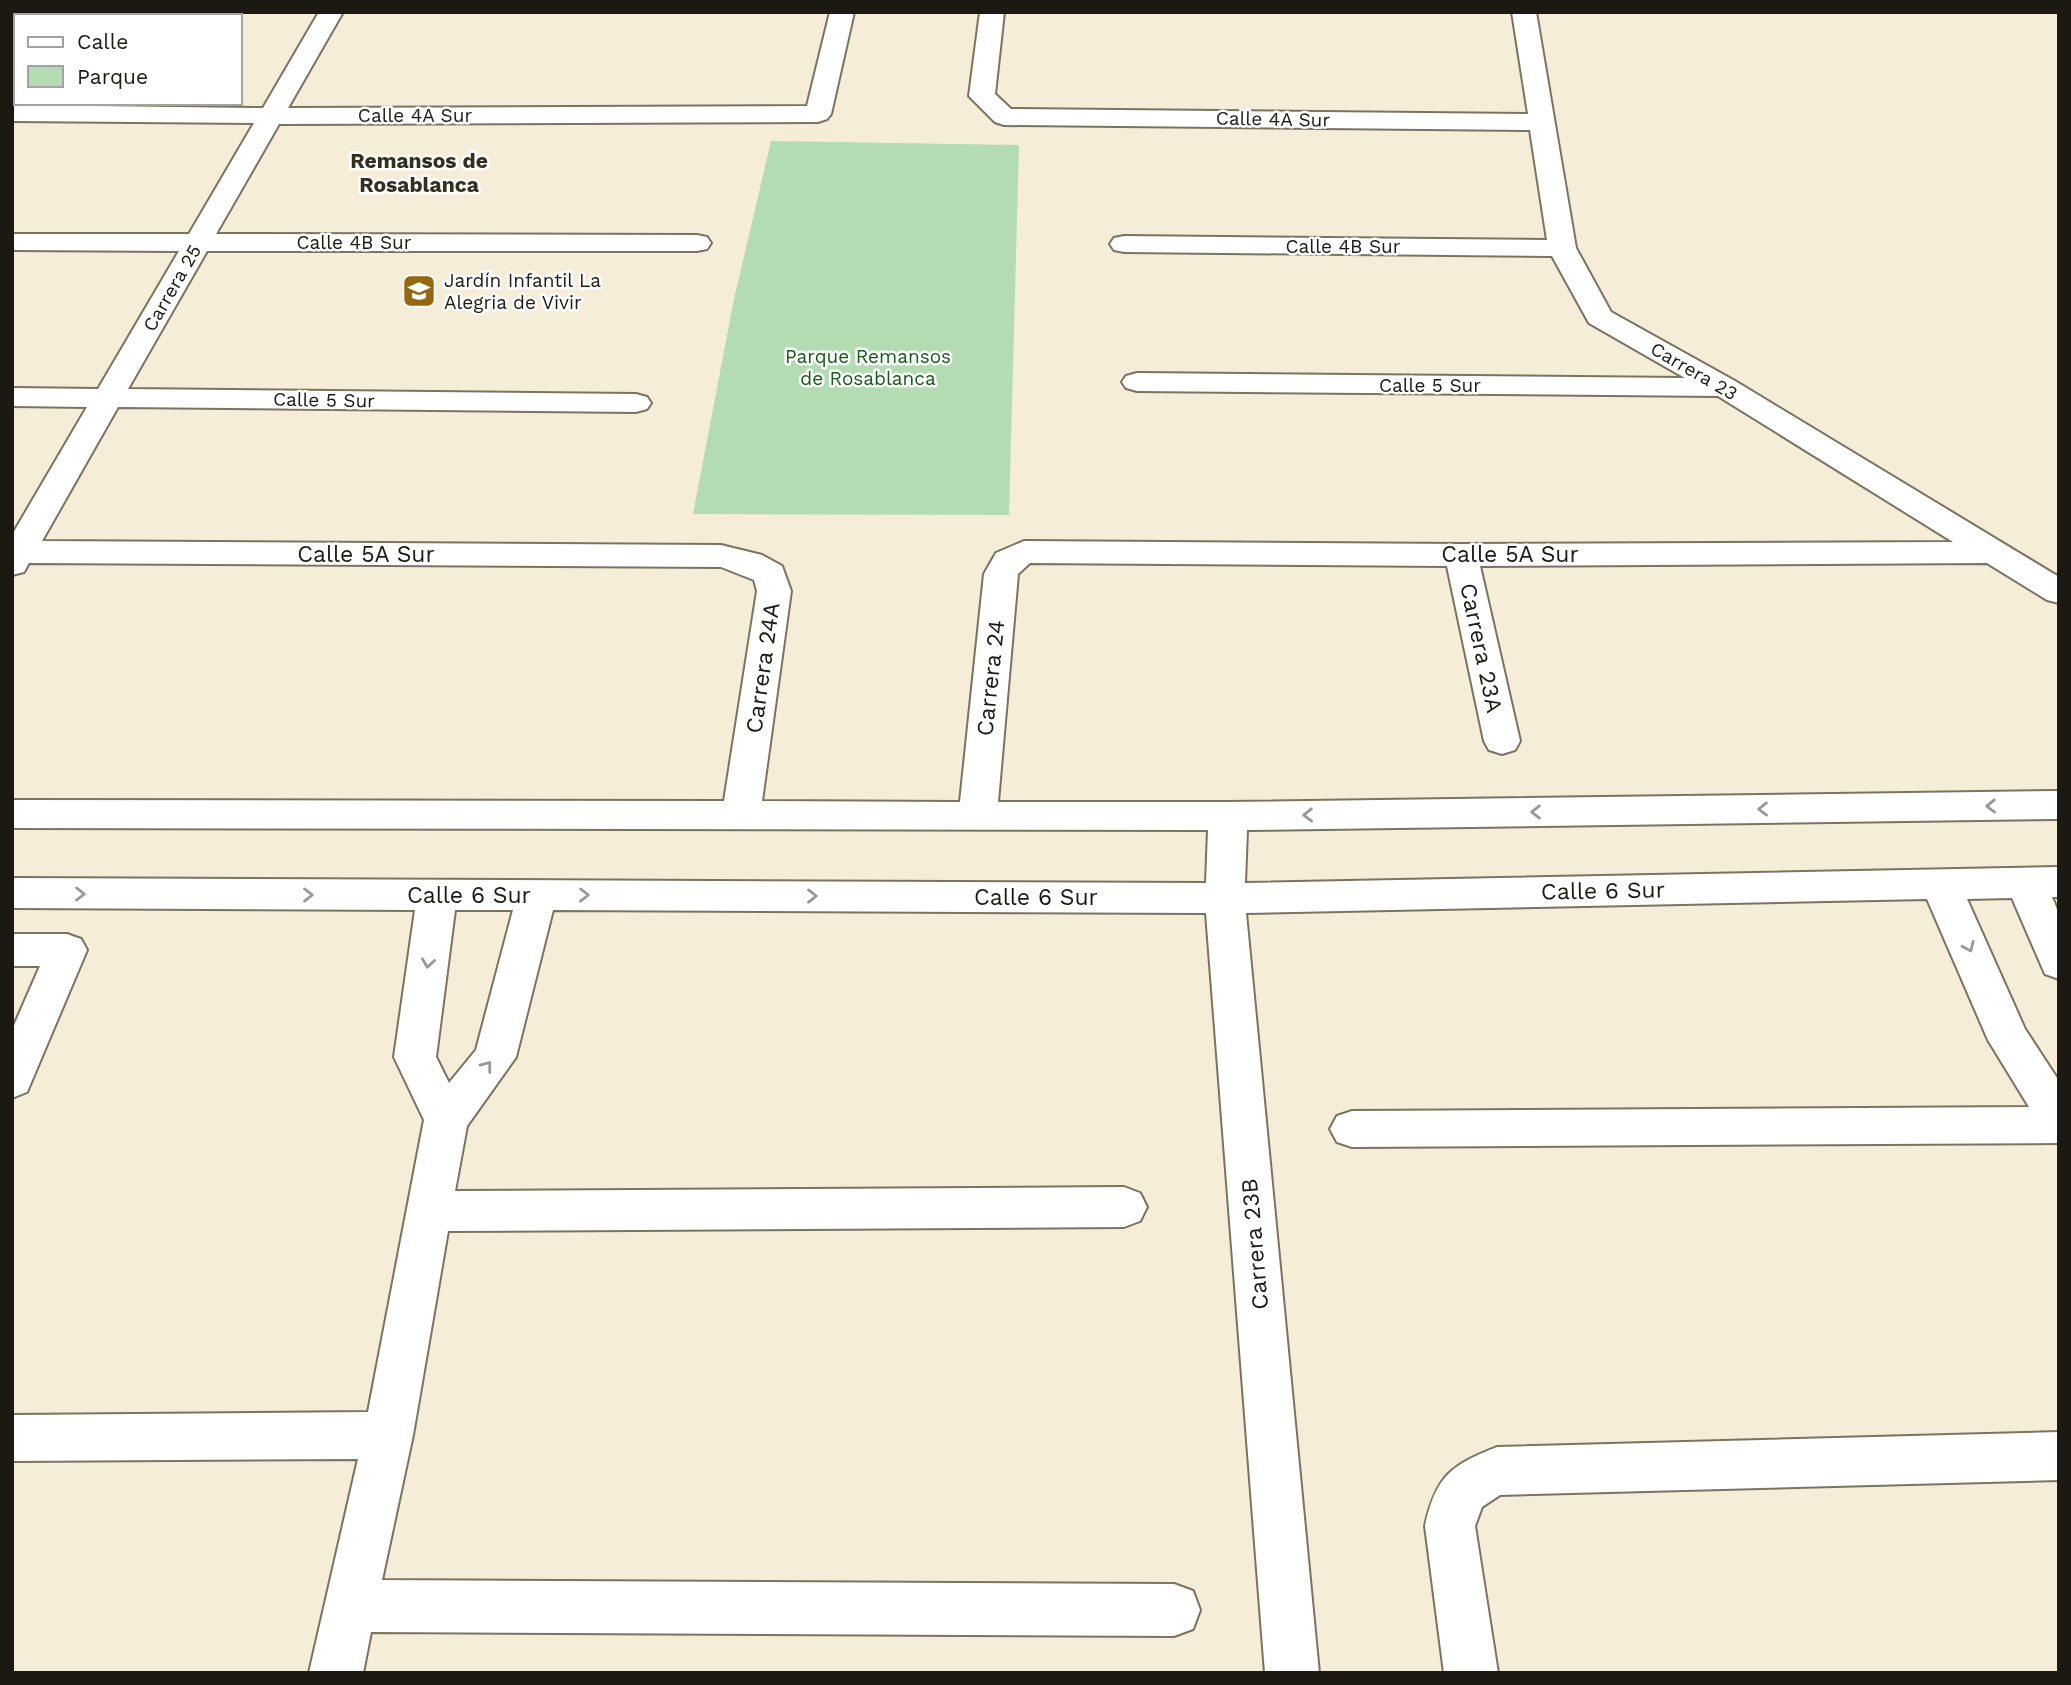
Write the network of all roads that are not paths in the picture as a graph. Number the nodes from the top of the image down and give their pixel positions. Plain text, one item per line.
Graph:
1 (331, 12) edge
2 (842, 12) edge
3 (992, 12) edge
4 (1524, 12) edge
5 (12, 113) edge
6 (271, 116) junction
7 (1542, 122) junction
8 (12, 242) edge
9 (198, 242) junction
10 (697, 243) dead end
11 (1124, 244) dead end
12 (1562, 248) junction
13 (1137, 382) dead end
14 (1724, 387) junction
15 (12, 397) edge
16 (108, 398) junction
17 (636, 403) dead end
18 (1024, 552) joint
19 (1996, 552) junction
20 (1461, 555) junction
21 (15, 556) edge
22 (720, 556) joint
23 (2059, 592) edge
24 (1502, 741) dead end
25 (2059, 805) edge
26 (12, 814) edge
27 (741, 814) junction
28 (978, 816) junction
29 (1228, 816) junction
30 (2043, 883) edge
31 (1941, 885) junction
32 (12, 893) edge
33 (437, 895) junction
34 (537, 895) junction
35 (1225, 898) junction
36 (12, 950) edge
37 (2059, 962) edge
38 (12, 1080) edge
39 (2059, 1108) edge
40 (446, 1120) junction
41 (2059, 1125) edge
42 (1352, 1129) dead end
43 (1124, 1207) dead end
44 (430, 1211) junction
45 (388, 1436) junction
46 (12, 1438) edge
47 (2059, 1456) edge
48 (350, 1606) junction
49 (1174, 1610) dead end
50 (336, 1673) edge
51 (1292, 1673) edge
52 (1471, 1673) edge

1 - 6 street, Carrera 25
2 - 6 street, Calle 4A Sur
3 - 7 street, Calle 4A Sur
4 - 7 street, Carrera 23
5 - 6 street, Calle 4A Sur
6 - 9 street, Carrera 25
7 - 12 street, Carrera 23
8 - 9 street, Calle 4B Sur
9 - 10 street, Calle 4B Sur
9 - 16 street, Carrera 25
11 - 12 street, Calle 4B Sur
12 - 14 street, Carrera 23
13 - 14 street, Calle 5 Sur
14 - 19 street, Carrera 23
15 - 16 street, Calle 5 Sur
16 - 17 street, Calle 5 Sur
16 - 21 street, Carrera 25
18 - 20 street, Calle 5A Sur
18 - 28 street, Carrera 24
19 - 20 street, Calle 5A Sur
19 - 23 street, Carrera 23
20 - 24 street, Carrera 23A
21 - 22 street, Calle 5A Sur
22 - 27 street, Carrera 24A
25 -> 29 street
26 - 27 street
27 - 28 street
28 - 29 street
29 - 35 street, Carrera 23B
30 - 31 street, Calle 6 Sur
30 - 37 street
31 - 35 street, Calle 6 Sur
31 -> 39 street
32 -> 33 street, Calle 6 Sur
33 - 34 street, Calle 6 Sur
33 -> 40 street
34 -> 35 street, Calle 6 Sur
40 -> 34 street
35 - 51 street, Carrera 23B
36 - 38 street
40 - 44 street
41 - 42 street
43 - 44 street
44 - 45 street
45 - 46 street
45 - 48 street
47 - 52 street
48 - 49 street
48 - 50 street

